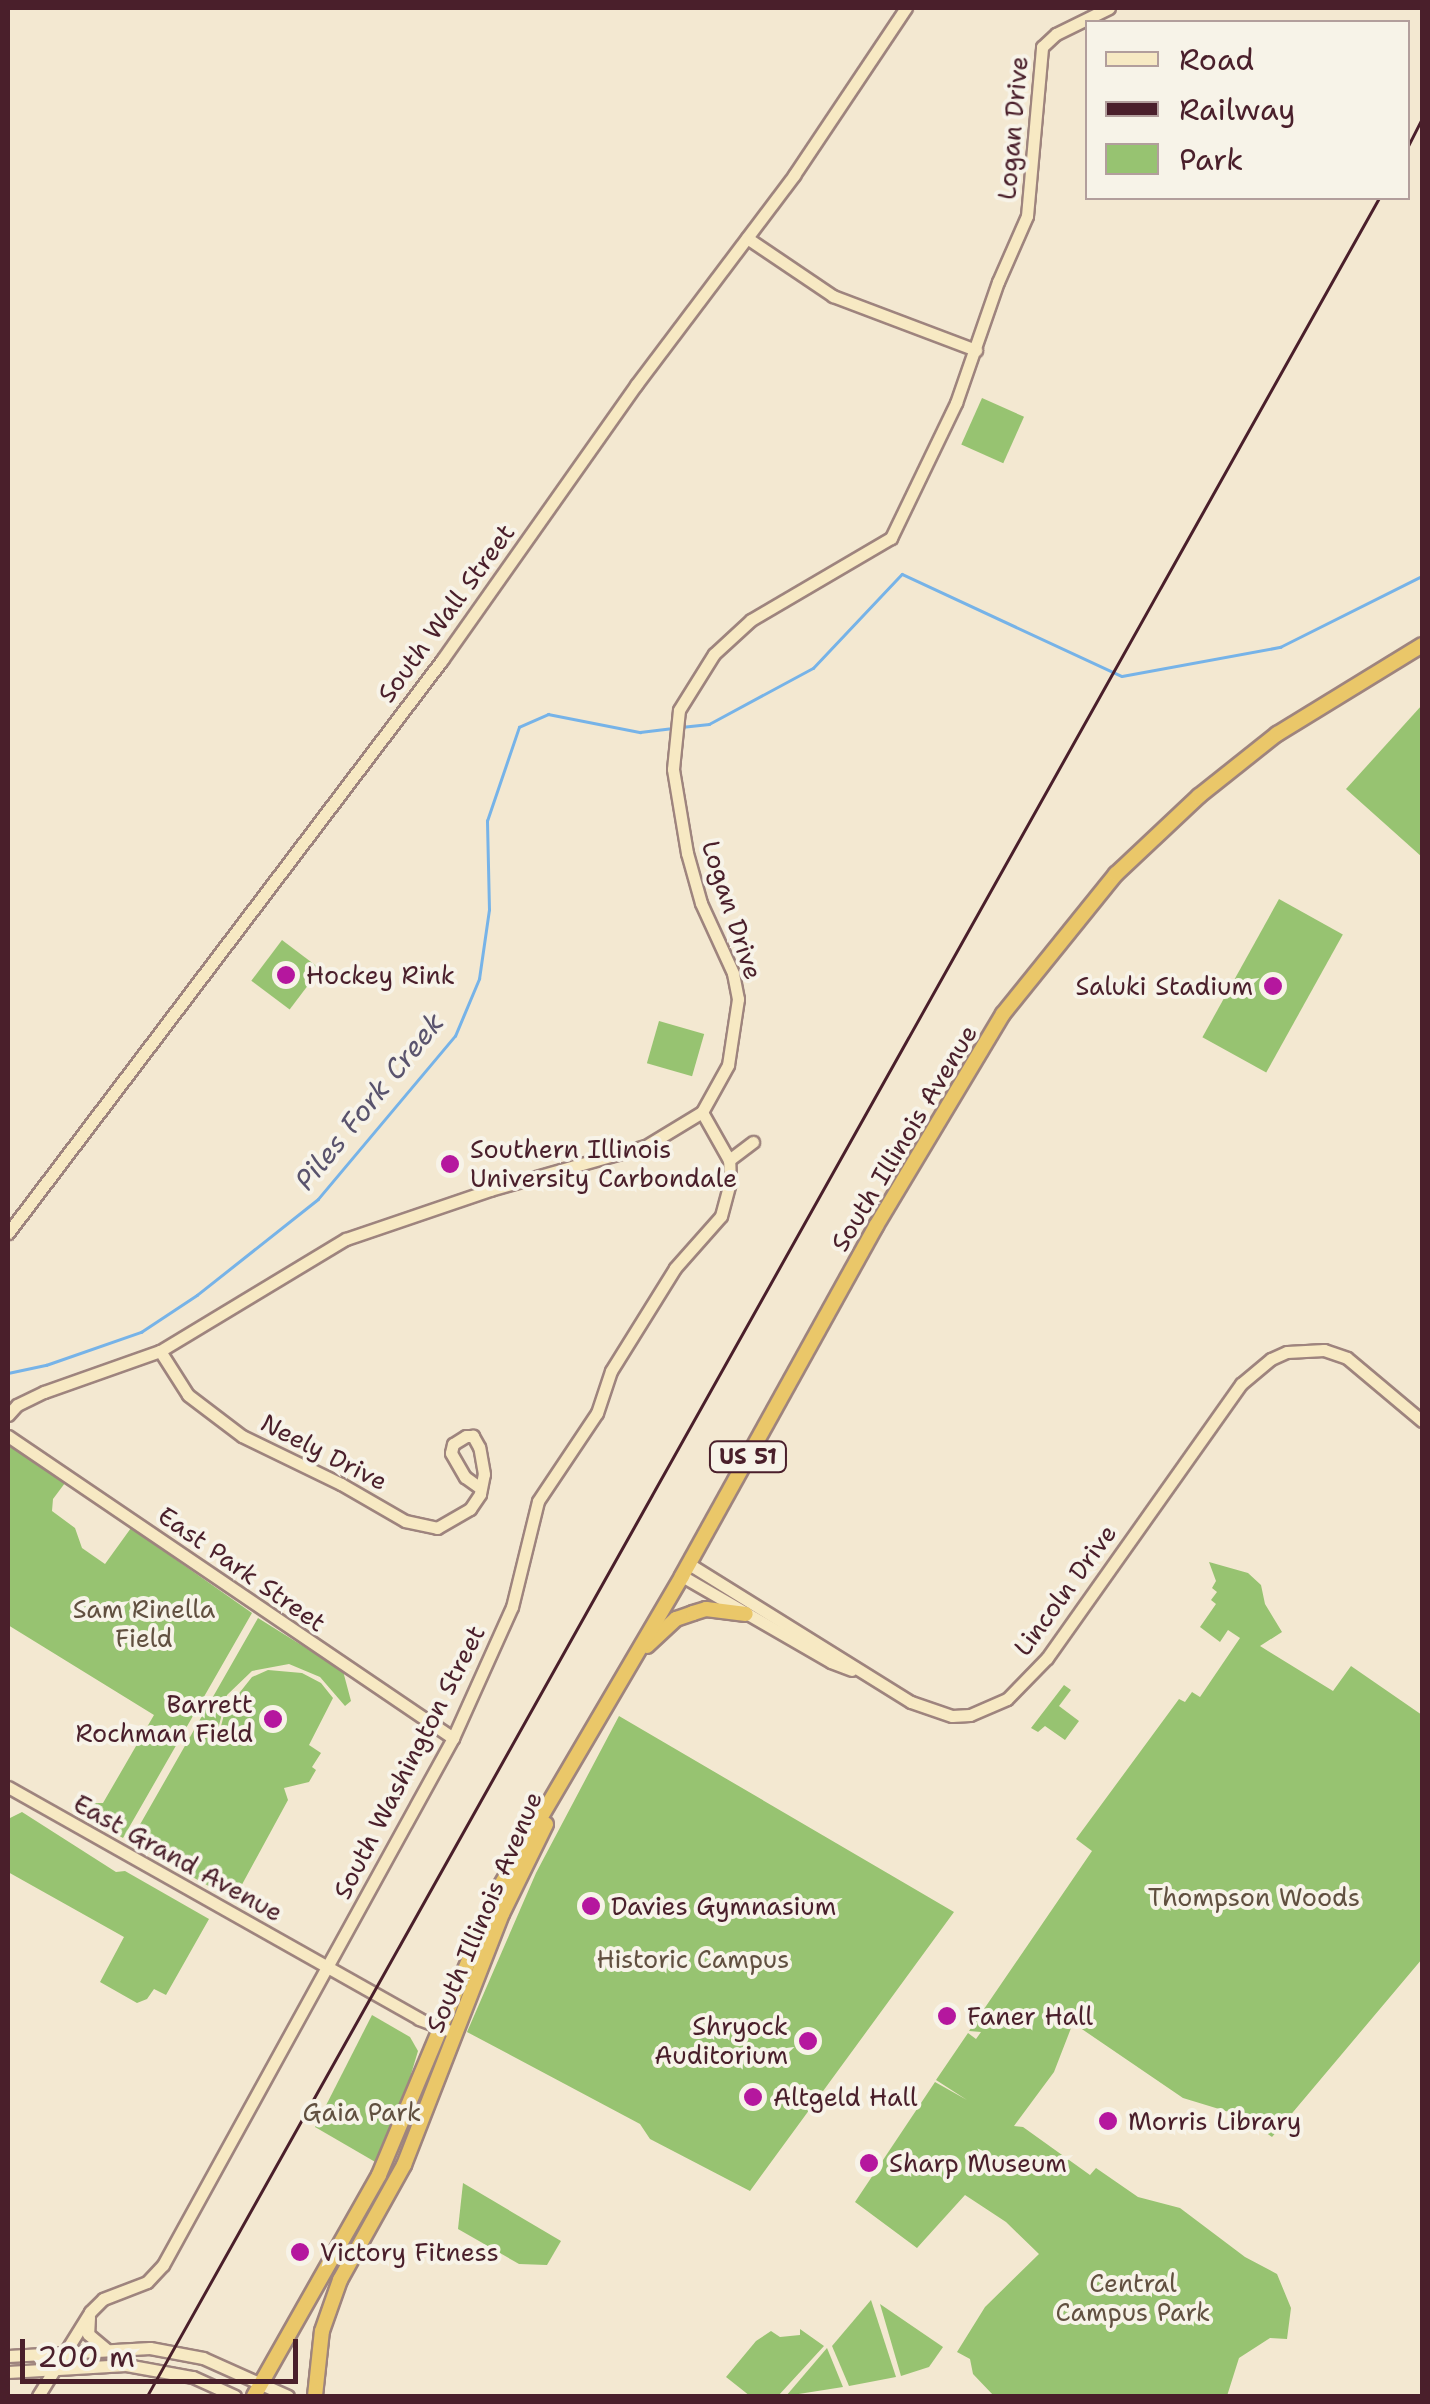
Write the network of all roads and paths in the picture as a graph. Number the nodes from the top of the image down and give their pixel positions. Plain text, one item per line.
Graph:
1 (906, 8) edge
2 (1109, 8) edge
3 (748, 238) junction
4 (976, 350) junction
5 (1422, 644) edge
6 (702, 1112) junction
7 (752, 1142) dead end
8 (728, 1160) junction
9 (8, 1233) edge
10 (160, 1352) junction
11 (1420, 1414) edge
12 (8, 1415) edge
13 (8, 1436) edge
14 (480, 1488) dead end
15 (685, 1570) junction
16 (746, 1614) junction
17 (632, 1660) junction
18 (860, 1673) junction
19 (452, 1738) junction
20 (566, 1778) junction
21 (8, 1787) edge
22 (327, 1966) junction
23 (438, 2026) junction
24 (455, 2033) junction
25 (90, 2312) junction
26 (106, 2349) junction
27 (64, 2352) junction
28 (8, 2356) edge
29 (54, 2370) junction
30 (13, 2372) edge
31 (258, 2390) edge
32 (36, 2396) edge
33 (235, 2396) edge
34 (288, 2396) edge
35 (315, 2396) edge

1 - 3 street, South Wall Street
2 - 4 street, Logan Drive
3 - 4 street
3 - 9 street, South Wall Street
4 - 6 street, Logan Drive
5 - 15 highway, South Illinois Avenue / US 51
6 - 8 street
6 - 10 street, Logan Drive
7 - 8 street
8 - 19 street, South Washington Street
10 - 12 street, Logan Drive
10 - 14 street, Neely Drive
11 - 18 street, Lincoln Drive
13 - 19 street, East Park Street
15 - 16 street
15 - 17 highway, South Illinois Avenue / US 51
15 - 18 street, Lincoln Drive
16 - 17 highway
16 - 18 street
17 - 20 highway, South Illinois Avenue / US 51
19 - 22 street, South Washington Street
20 - 23 highway, South Illinois Avenue / US 51
20 - 24 highway, South Illinois Avenue / US 51
21 - 22 street, East Grand Avenue
22 - 23 street, East Grand Avenue
22 - 25 street, South Washington Street
23 - 24 street, East Grand Avenue
23 - 31 highway, South Illinois Avenue / US 51
24 - 35 highway, South Illinois Avenue / US 51
25 - 26 street
25 - 27 street, South Washington Street
26 - 27 street
26 - 31 street
27 - 28 street
27 - 29 street, South Washington Street
29 - 30 street
29 - 32 street, South Washington Street
29 - 33 street
30 - 32 street
31 - 34 street

